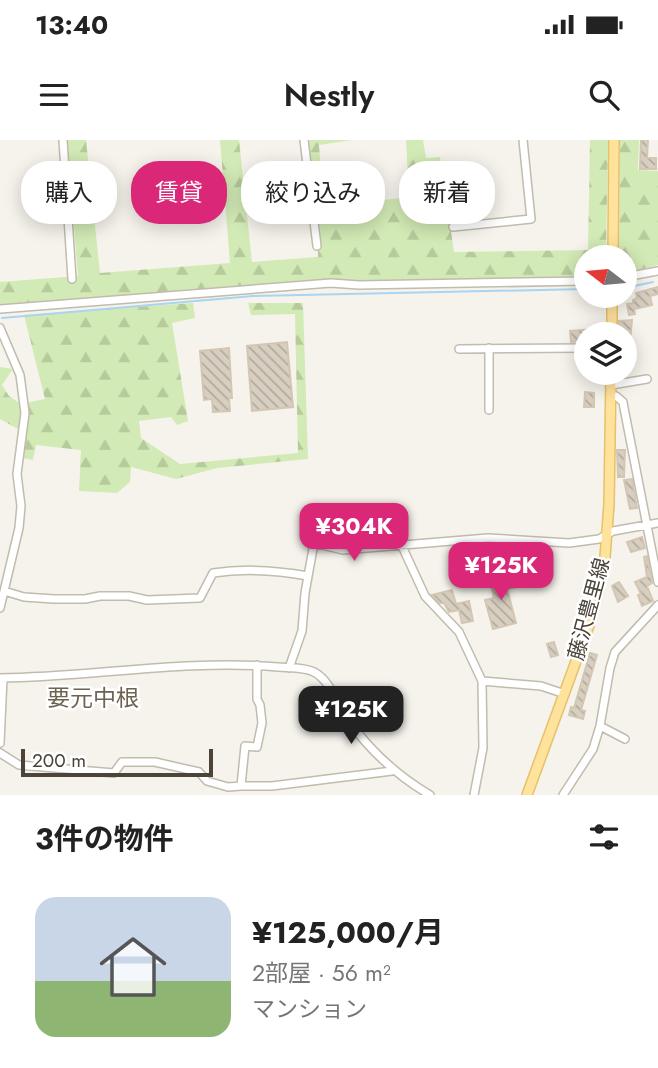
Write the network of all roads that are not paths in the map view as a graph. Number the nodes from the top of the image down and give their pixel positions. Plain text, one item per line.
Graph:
1 (63, 140) edge
2 (304, 140) edge
3 (523, 140) edge
4 (614, 140) edge
5 (453, 227) dead end
6 (613, 245) edge
7 (317, 246) dead end
8 (655, 272) edge
9 (637, 275) edge
10 (72, 279) dead end
11 (658, 279) edge
12 (574, 281) edge
13 (0, 309) edge
14 (0, 328) edge
15 (489, 348) junction
16 (574, 348) edge
17 (459, 349) dead end
18 (647, 379) dead end
19 (637, 380) edge
20 (611, 385) edge
21 (611, 397) junction
22 (489, 410) dead end
23 (658, 523) edge
24 (647, 525) junction
25 (607, 536) junction
26 (401, 544) junction
27 (308, 576) junction
28 (658, 582) edge
29 (4, 591) junction
30 (658, 604) edge
31 (0, 608) edge
32 (257, 665) junction
33 (289, 668) junction
34 (1, 678) edge
35 (482, 681) junction
36 (565, 694) junction
37 (600, 726) junction
38 (625, 739) dead end
39 (0, 743) edge
40 (0, 753) edge
41 (392, 771) junction
42 (242, 786) junction
43 (430, 795) edge
44 (474, 795) edge
45 (527, 795) edge
46 (563, 795) edge

1 - 10 street
2 - 7 street
3 - 5 street
4 - 6 main road
8 - 9 street
8 - 11 street
12 - 13 street
14 - 29 street
15 - 16 street
15 - 17 street
15 - 22 street
18 - 19 street
20 - 21 main road, 藤沢豊里線
21 - 24 street
21 - 25 main road, 藤沢豊里線
23 - 24 street
24 - 25 street
24 - 28 street
25 - 26 street
25 - 36 main road, 藤沢豊里線
26 - 27 street
26 - 35 street
27 - 29 street
27 - 33 street
29 - 31 street
30 - 37 street
32 - 33 street
32 - 34 street
32 - 42 street
33 - 41 street
34 - 39 street
35 - 36 street
35 - 44 street
36 - 45 main road, 藤沢豊里線
37 - 38 street
37 - 46 street
40 - 42 street
41 - 42 street
41 - 43 street

